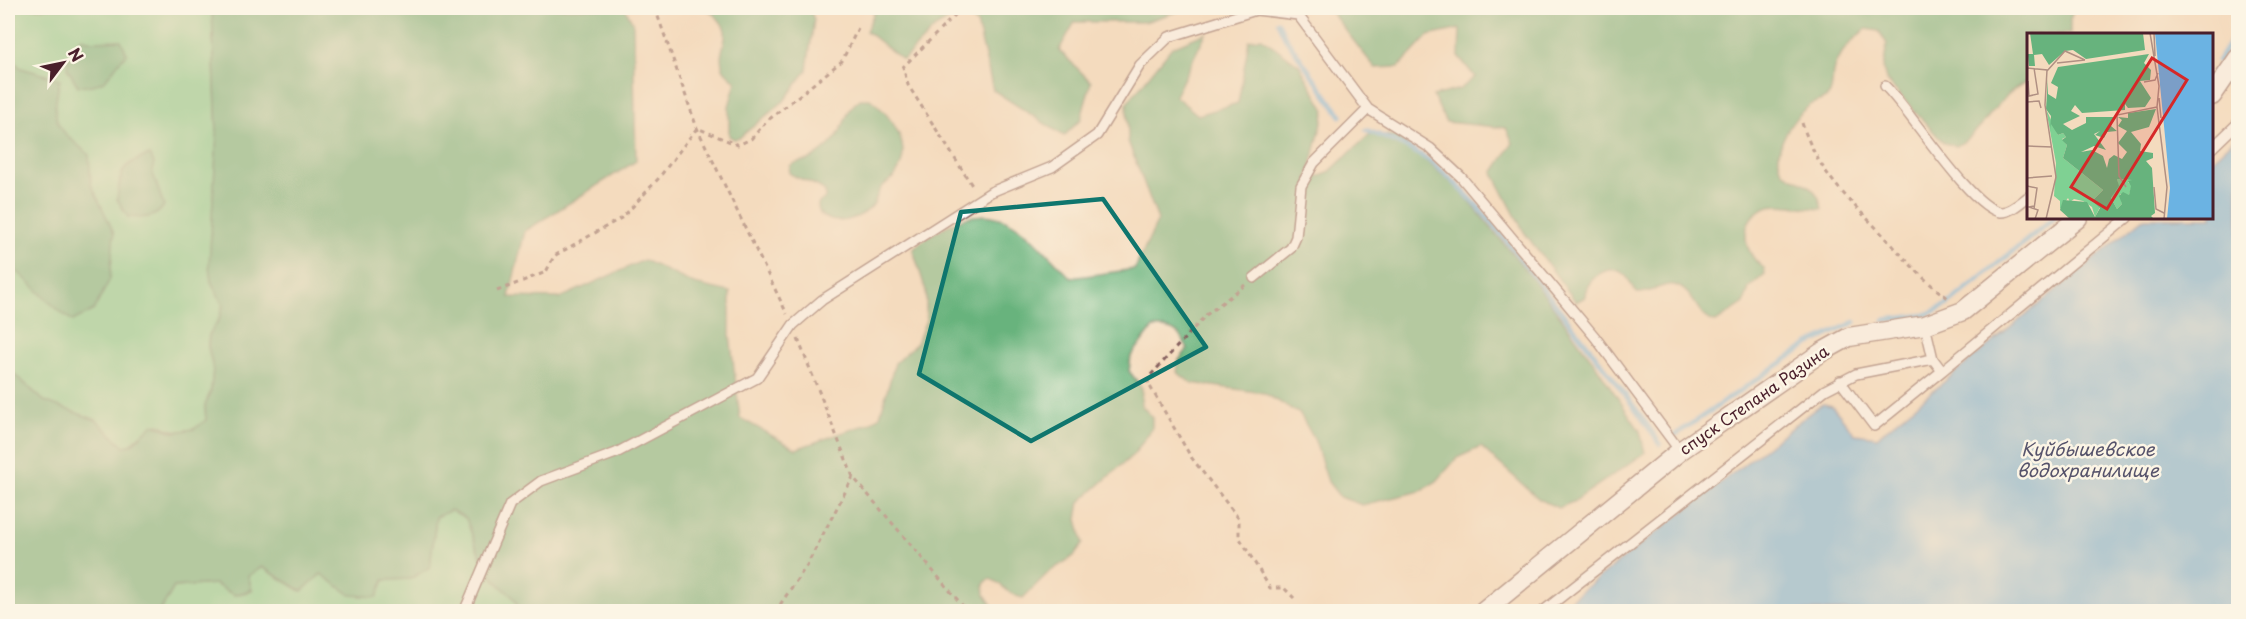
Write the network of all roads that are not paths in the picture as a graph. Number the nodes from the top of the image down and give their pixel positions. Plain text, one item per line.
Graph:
1 (2238, 58) edge
2 (1886, 86) dead end
3 (2213, 93) edge
4 (1368, 109) junction
5 (2238, 123) edge
6 (2213, 146) edge
7 (2027, 198) edge
8 (2077, 219) edge
9 (2126, 219) edge
10 (1254, 278) road end
11 (1925, 325) junction
12 (1933, 359) junction
13 (1942, 371) junction
14 (1840, 381) junction
15 (1680, 451) junction
16 (464, 612) edge
17 (1483, 612) edge
18 (1542, 612) edge

1 - 3 street
2 - 7 lane
4 - 10 lane
4 - 15 lane
4 - 16 lane
5 - 6 lane
8 - 11 street, спуск Степана Разина
9 - 13 lane
11 - 12 lane
11 - 15 street, спуск Степана Разина
12 - 13 lane
12 - 14 lane
13 - 14 lane
14 - 18 lane
15 - 17 street, спуск Степана Разина

